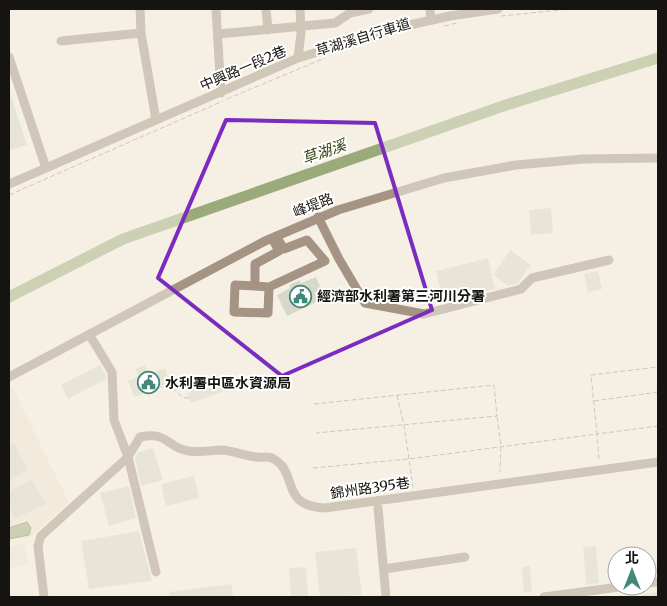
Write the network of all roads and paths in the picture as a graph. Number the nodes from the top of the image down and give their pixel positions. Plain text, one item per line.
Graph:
1 (140, 9) edge
2 (216, 9) edge
3 (266, 9) edge
4 (300, 9) edge
5 (369, 9) edge
6 (430, 9) edge
7 (534, 9) edge
8 (570, 9) edge
9 (350, 11) edge
10 (534, 12) junction
11 (496, 13) edge
12 (431, 19) junction
13 (460, 23) dead end
14 (442, 26) dead end
15 (301, 28) junction
16 (268, 30) junction
17 (141, 33) junction
18 (218, 34) junction
19 (61, 41) dead end
20 (333, 56) dead end
21 (9, 58) edge
22 (298, 58) junction
23 (221, 93) junction
24 (156, 120) junction
25 (658, 158) edge
26 (46, 168) junction
27 (9, 184) edge
28 (9, 195) edge
29 (318, 217) junction
30 (274, 237) junction
31 (609, 260) dead end
32 (255, 286) junction
33 (269, 287) junction
34 (90, 334) junction
35 (658, 367) edge
36 (9, 377) edge
37 (170, 381) dead end
38 (658, 392) edge
39 (397, 395) junction
40 (189, 398) dead end
41 (593, 401) junction
42 (314, 404) dead end
43 (497, 416) junction
44 (404, 425) junction
45 (658, 426) edge
46 (316, 433) dead end
47 (597, 434) junction
48 (501, 446) junction
49 (128, 457) junction
50 (409, 459) junction
51 (599, 459) dead end
52 (658, 462) edge
53 (313, 468) dead end
54 (500, 472) dead end
55 (413, 491) dead end
56 (378, 508) dead end
57 (465, 557) dead end
58 (384, 569) junction
59 (156, 572) dead end
60 (607, 589) edge
61 (44, 597) edge
62 (386, 597) edge
63 (544, 597) edge

1 - 17 street
2 - 18 street
3 - 16 street
4 - 15 street
5 - 9 street
6 - 12 street
7 - 10 path
8 - 10 path
9 - 15 street
10 - 11 path
11 - 12 street, 中興路一段2巷
12 - 22 street, 中興路一段2巷
13 - 14 path
15 - 16 street
15 - 22 street
16 - 18 street
17 - 19 street
17 - 24 street
18 - 23 street
20 - 28 path, 草湖溪自行車道
21 - 26 street
22 - 23 street, 中興路一段2巷
23 - 24 street, 中興路一段2巷
24 - 26 street, 中興路一段2巷
25 - 29 street, 峰堤路
26 - 27 street, 中興路一段2巷
29 - 30 street, 峰堤路
29 - 31 street
30 - 32 street
30 - 33 street
30 - 34 street, 峰堤路
32 - 33 street
32 - 33 street
34 - 36 street, 峰堤路
34 - 49 street
35 - 41 path
37 - 40 path
38 - 41 path
39 - 42 path
39 - 43 path
39 - 44 path
41 - 47 path
43 - 44 path
43 - 48 path
44 - 46 path
44 - 50 path
45 - 47 path
47 - 48 path
47 - 51 path
48 - 50 path
48 - 54 path
49 - 52 street, 錦州路395巷
49 - 59 street
49 - 61 street, 錦州路395巷
50 - 53 path
50 - 55 path
56 - 58 street
57 - 58 street
58 - 62 street
60 - 63 street

